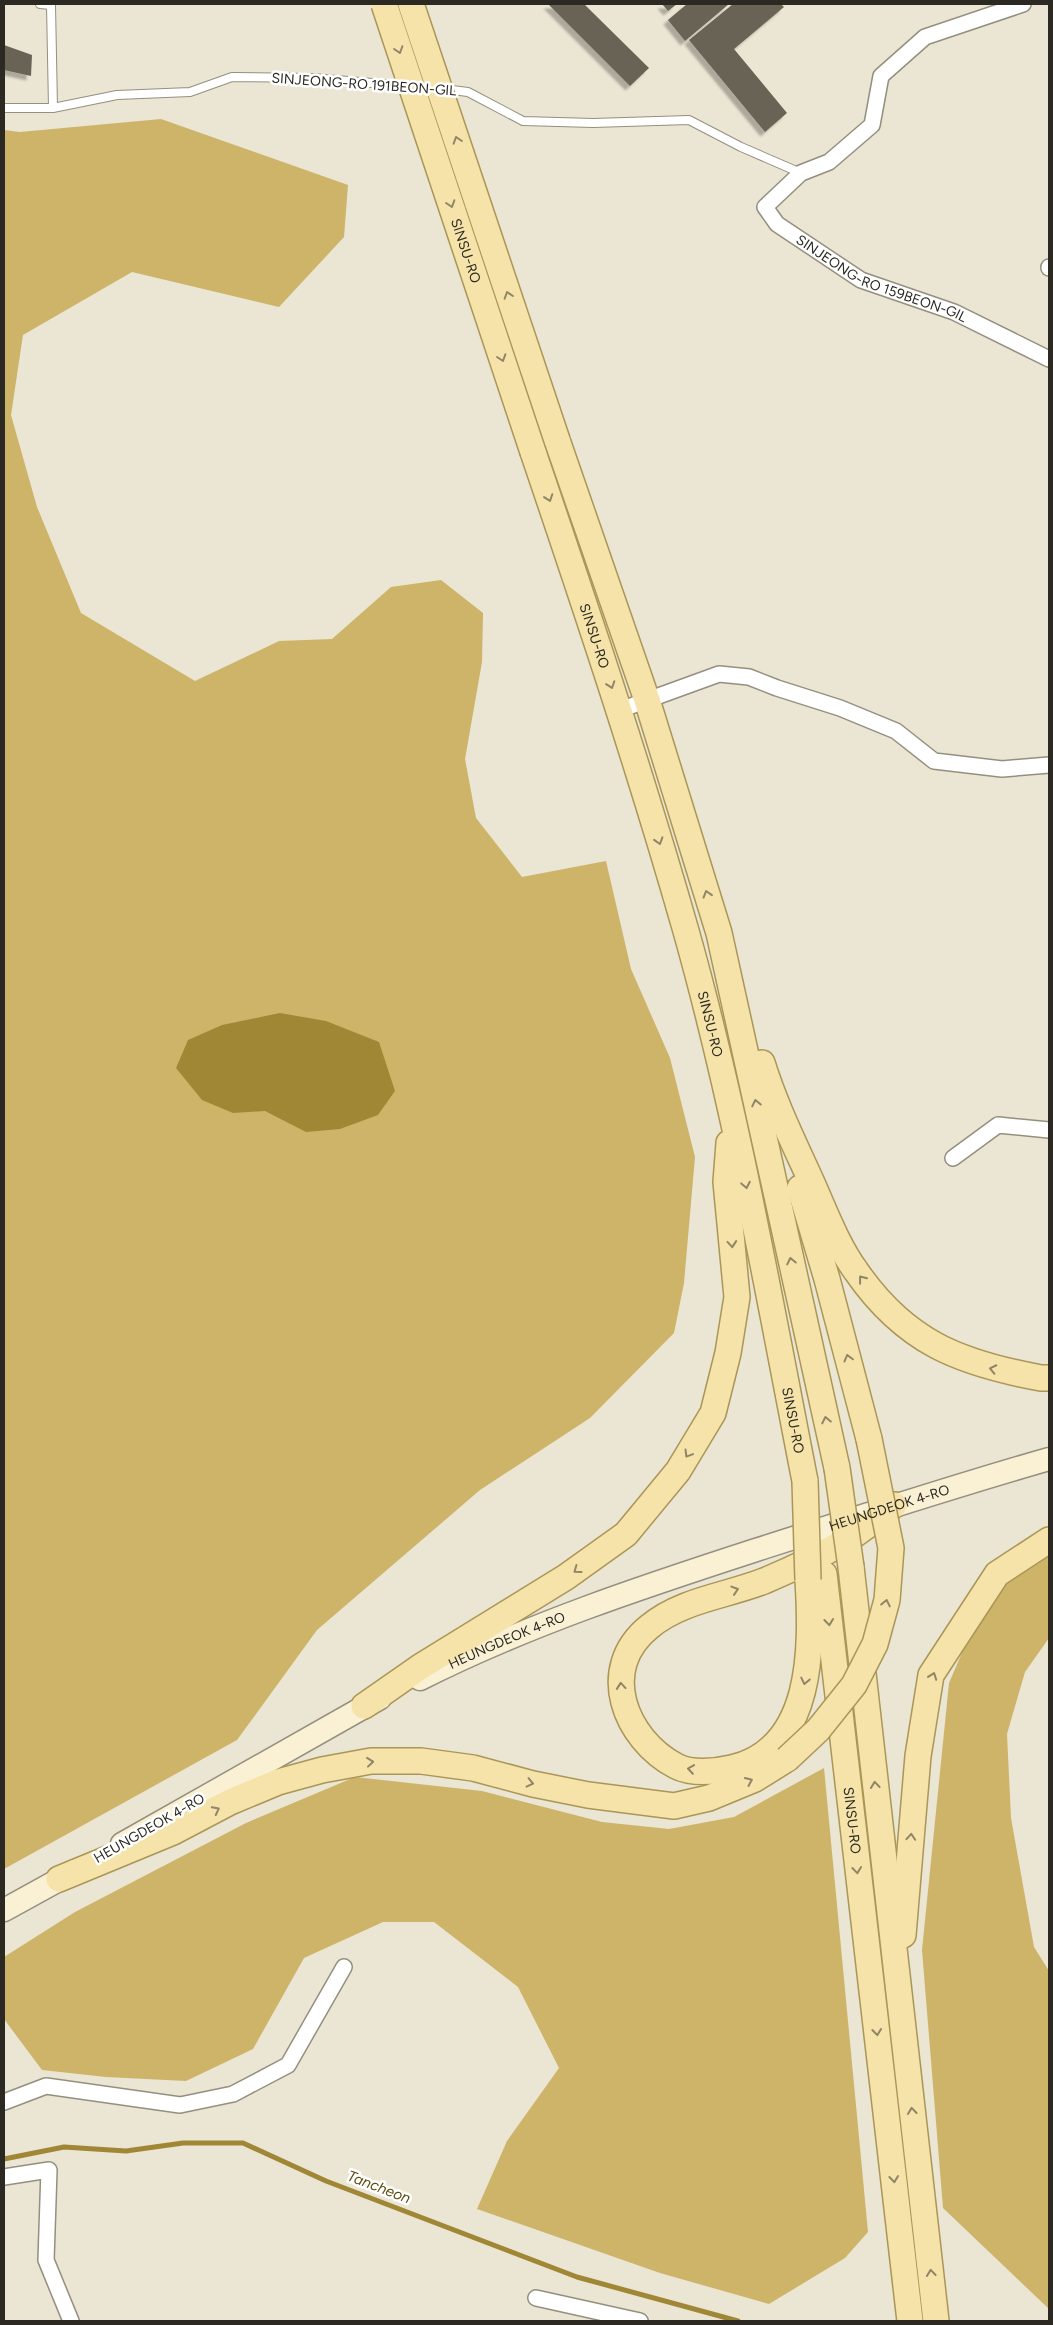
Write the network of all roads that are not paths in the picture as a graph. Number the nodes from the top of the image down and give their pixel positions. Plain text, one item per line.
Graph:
1 (40, 4) edge
2 (384, 4) edge
3 (411, 4) edge
4 (1023, 4) edge
5 (419, 87) dead end
6 (429, 88) dead end
7 (4, 108) edge
8 (53, 108) junction
9 (801, 173) junction
10 (1049, 359) edge
11 (647, 700) junction
12 (620, 710) junction
13 (1049, 765) edge
14 (719, 933) junction
15 (772, 1094) junction
16 (731, 1108) junction
17 (1049, 1130) edge
18 (953, 1158) dead end
19 (1049, 1378) edge
20 (1049, 1460) edge
21 (894, 1505) junction
22 (1049, 1540) edge
23 (816, 1577) junction
24 (364, 1706) junction
25 (59, 1880) junction
26 (4, 1910) edge
27 (344, 1967) dead end
28 (898, 1990) junction
29 (4, 2102) edge
30 (4, 2177) edge
31 (536, 2298) dead end
32 (71, 2321) edge
33 (640, 2321) edge
34 (910, 2321) edge
35 (936, 2321) edge

1 - 8 lane
2 -> 12 main road, SINSU-RO, bridge
11 -> 3 main road, SINSU-RO, bridge
4 - 9 street
5 - 8 lane, SINJEONG-RO 191BEON-GIL
6 - 9 lane, SINJEONG-RO 191BEON-GIL
7 - 8 lane, SINJEONG-RO 191BEON-GIL
9 - 10 street, SINJEONG-RO 159BEON-GIL
11 - 12 street
11 - 13 street
14 -> 11 main road, SINSU-RO
12 -> 16 main road, SINSU-RO
14 - 15 main road
28 -> 14 main road, SINSU-RO, bridge
19 -> 15 main road
25 -> 15 main road, bridge
16 -> 23 main road, SINSU-RO, bridge
16 -> 24 main road
17 - 18 street
20 - 21 street, HEUNGDEOK 4-RO
23 -> 21 main road
21 - 24 street, HEUNGDEOK 4-RO
28 -> 22 main road
23 -> 34 main road, SINSU-RO
24 - 25 street, HEUNGDEOK 4-RO
25 - 26 street, HEUNGDEOK 4-RO
27 - 29 street
35 -> 28 main road, SINSU-RO
30 - 32 street
31 - 33 street

